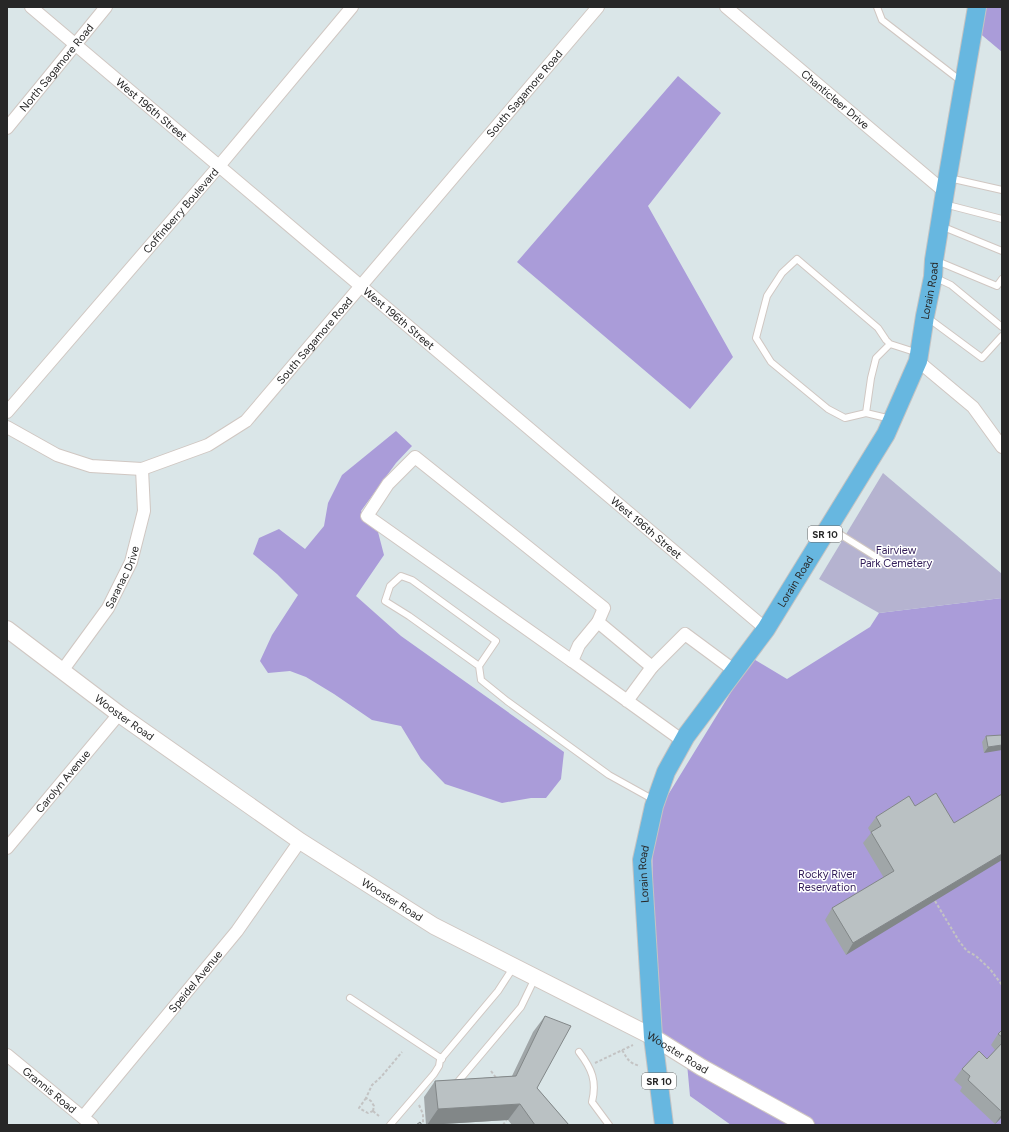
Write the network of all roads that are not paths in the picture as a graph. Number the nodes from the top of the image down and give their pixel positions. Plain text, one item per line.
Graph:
1 (31, 7) edge
2 (106, 7) edge
3 (352, 7) edge
4 (598, 7) edge
5 (726, 7) edge
6 (877, 7) edge
7 (977, 7) edge
8 (75, 44) junction
9 (964, 83) junction
10 (7, 128) edge
11 (219, 166) junction
12 (1002, 190) edge
13 (945, 191) junction
14 (1002, 219) edge
15 (940, 225) junction
16 (1002, 251) edge
17 (934, 268) junction
18 (1002, 279) edge
19 (997, 286) junction
20 (361, 287) junction
21 (1002, 291) edge
22 (925, 316) junction
23 (1002, 327) edge
24 (1002, 336) edge
25 (890, 344) junction
26 (918, 357) junction
27 (7, 412) edge
28 (866, 413) junction
29 (892, 419) junction
30 (7, 427) edge
31 (1002, 447) edge
32 (142, 469) junction
33 (828, 528) junction
34 (889, 565) dead end
35 (598, 622) junction
36 (7, 629) edge
37 (766, 629) junction
38 (572, 661) junction
39 (479, 666) junction
40 (652, 667) junction
41 (62, 671) junction
42 (734, 671) junction
43 (627, 700) junction
44 (118, 714) junction
45 (683, 740) junction
46 (656, 801) junction
47 (300, 841) junction
48 (7, 848) edge
49 (514, 966) junction
50 (536, 977) junction
51 (350, 998) dead end
52 (653, 1037) junction
53 (579, 1052) dead end
54 (7, 1055) edge
55 (442, 1059) junction
56 (451, 1084) edge
57 (83, 1117) junction
58 (666, 1124) edge
59 (92, 1125) edge
60 (390, 1125) edge
61 (609, 1125) edge
62 (806, 1125) edge

1 - 8 street, West 196th Street
2 - 8 street, North Sagamore Road
3 - 11 street, Coffinberry Boulevard
4 - 20 street, South Sagamore Road
5 - 13 street, Chanticleer Drive
6 - 9 lane
7 - 9 main road, Lorain Road / SR 10
8 - 10 street, North Sagamore Road
8 - 11 street, West 196th Street
9 - 13 main road, Lorain Road / SR 10
11 - 20 street, West 196th Street
11 - 27 street, Coffinberry Boulevard
12 - 13 lane
13 - 14 lane
13 - 15 main road, Lorain Road / SR 10
15 - 16 lane
15 - 17 main road, Lorain Road / SR 10
17 - 19 lane
17 - 22 main road, Lorain Road / SR 10
17 - 23 lane
18 - 19 lane
19 - 21 lane
20 - 32 street, South Sagamore Road
20 - 37 street, West 196th Street
22 - 24 lane
22 - 26 main road, Lorain Road / SR 10
25 - 26 lane
25 - 28 lane
25 - 28 lane
26 - 29 main road, Lorain Road / SR 10
26 - 31 street
28 - 29 lane
29 - 33 main road, Lorain Road / SR 10
30 - 32 street, South Sagamore Road
32 - 41 street, Saranac Drive
33 - 34 lane
33 - 37 main road, Lorain Road / SR 10
35 - 38 street
35 - 38 street
35 - 40 street
36 - 41 main road, Wooster Road
37 - 42 main road, Lorain Road / SR 10
38 - 43 street
39 - 39 lane
39 - 46 lane
40 - 42 street
40 - 43 street
41 - 44 main road, Wooster Road
42 - 45 main road, Lorain Road / SR 10
43 - 45 street
44 - 47 main road, Wooster Road
44 - 48 street, Carolyn Avenue
45 - 46 main road, Lorain Road / SR 10
46 - 52 main road, Lorain Road / SR 10
47 - 49 main road, Wooster Road
47 - 57 street, Speidel Avenue
49 - 50 main road, Wooster Road
49 - 55 lane
50 - 52 main road, Wooster Road
50 - 56 lane
51 - 55 lane
52 - 58 main road, Lorain Road / SR 10
52 - 62 main road, Wooster Road
53 - 61 lane
54 - 57 street, Grannis Road
55 - 60 lane
57 - 59 street, Grannis Road

